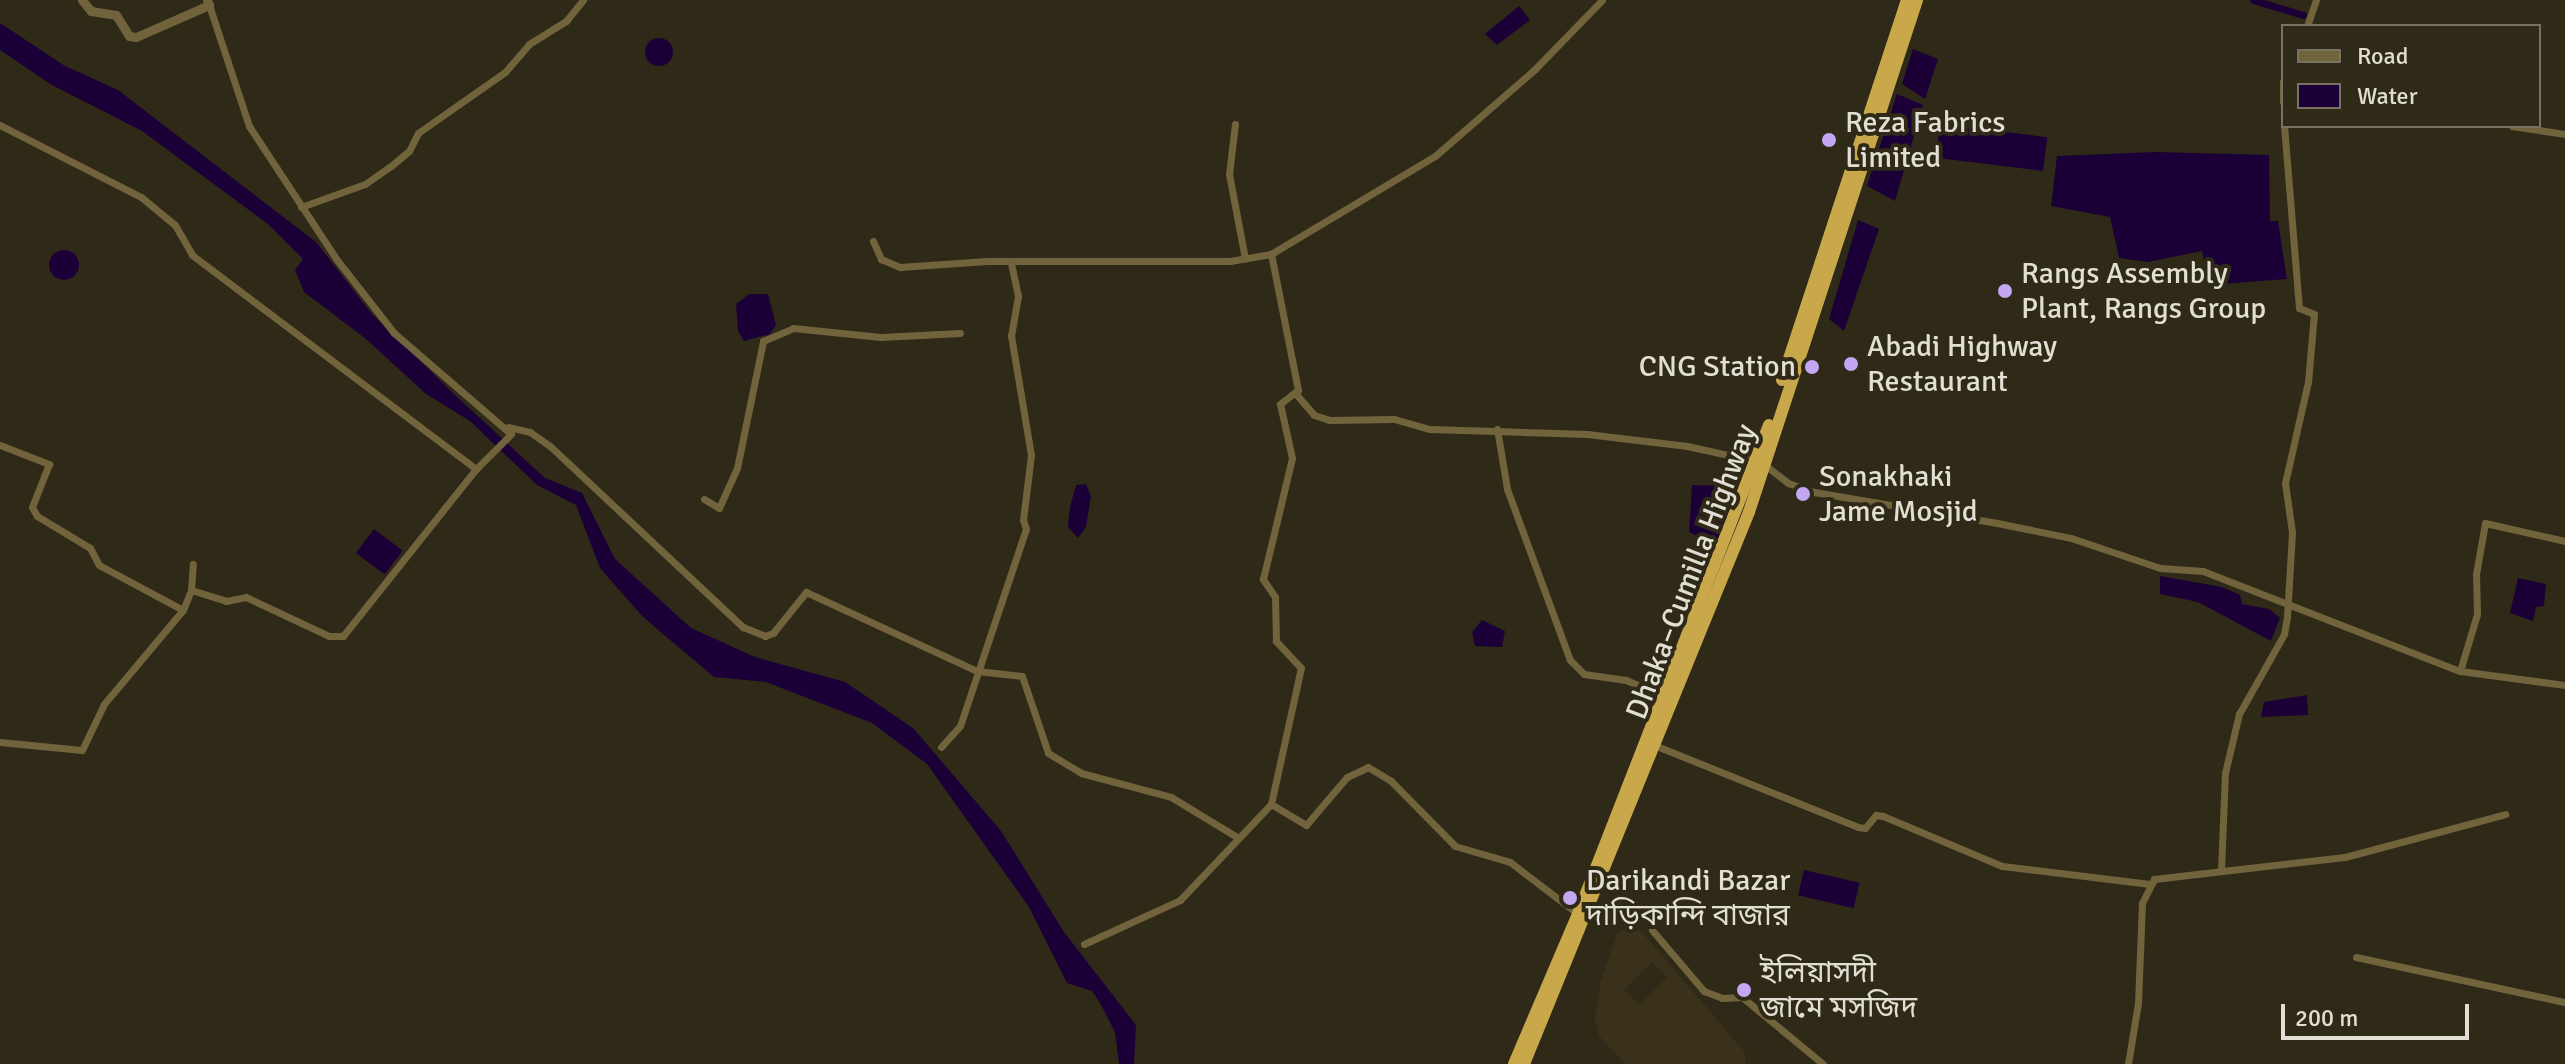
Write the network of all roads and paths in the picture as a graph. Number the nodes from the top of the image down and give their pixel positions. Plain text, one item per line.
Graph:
1 (82, 0) edge
2 (583, 0) edge
3 (1602, 0) edge
4 (1907, 0) edge
5 (1917, 0) edge
6 (2316, 0) edge
7 (208, 3) edge
8 (2308, 24) edge
9 (1235, 124) dead end
10 (0, 125) edge
11 (2284, 128) edge
12 (2525, 128) edge
13 (2565, 134) edge
14 (301, 207) junction
15 (873, 241) dead end
16 (1271, 254) junction
17 (1245, 259) junction
18 (1011, 262) junction
19 (960, 333) dead end
20 (1295, 393) junction
21 (1497, 429) junction
22 (509, 431) junction
23 (0, 445) edge
24 (1760, 463) junction
25 (476, 469) junction
26 (704, 499) dead end
27 (2565, 541) edge
28 (193, 564) dead end
29 (191, 590) junction
30 (2288, 604) junction
31 (183, 610) junction
32 (977, 671) junction
33 (2460, 671) junction
34 (2565, 685) edge
35 (1663, 696) junction
36 (0, 742) edge
37 (1654, 745) junction
38 (941, 747) dead end
39 (1271, 804) junction
40 (2505, 814) dead end
41 (1237, 837) junction
42 (2221, 871) junction
43 (2150, 884) junction
44 (1578, 914) junction
45 (1652, 930) dead end
46 (1084, 944) dead end
47 (2356, 957) dead end
48 (2565, 1002) edge
49 (1514, 1064) edge
50 (1524, 1064) edge
51 (1823, 1064) edge
52 (2128, 1064) edge

1 - 7 street
2 - 14 street
3 - 16 street
4 - 24 highway, Dhaka–Cumilla Highway
5 - 24 highway, Dhaka–Cumilla Highway
6 - 8 street
7 - 14 street
9 - 17 street
10 - 25 street
11 - 30 street
12 - 13 street
14 - 22 street
15 - 18 street
16 - 17 street
16 - 20 street
17 - 18 street
18 - 32 street
19 - 26 street
20 - 21 street
20 - 39 street
21 - 24 street
21 - 35 street
22 - 25 street
22 - 32 street
23 - 31 street
24 - 30 street
24 - 35 highway, Dhaka–Cumilla Highway
24 - 37 highway, Dhaka–Cumilla Highway
25 - 29 street
27 - 33 street
28 - 29 street
29 - 31 street
30 - 33 street
30 - 42 street
31 - 36 street
32 - 38 street
32 - 41 street
33 - 34 street
35 - 44 highway, Dhaka–Cumilla Highway
37 - 43 street
37 - 50 highway, Dhaka–Cumilla Highway
39 - 41 street
39 - 44 street
40 - 42 street
41 - 46 street
42 - 43 street
43 - 52 street
44 - 49 highway, Dhaka–Cumilla Highway
45 - 51 street
47 - 48 street

